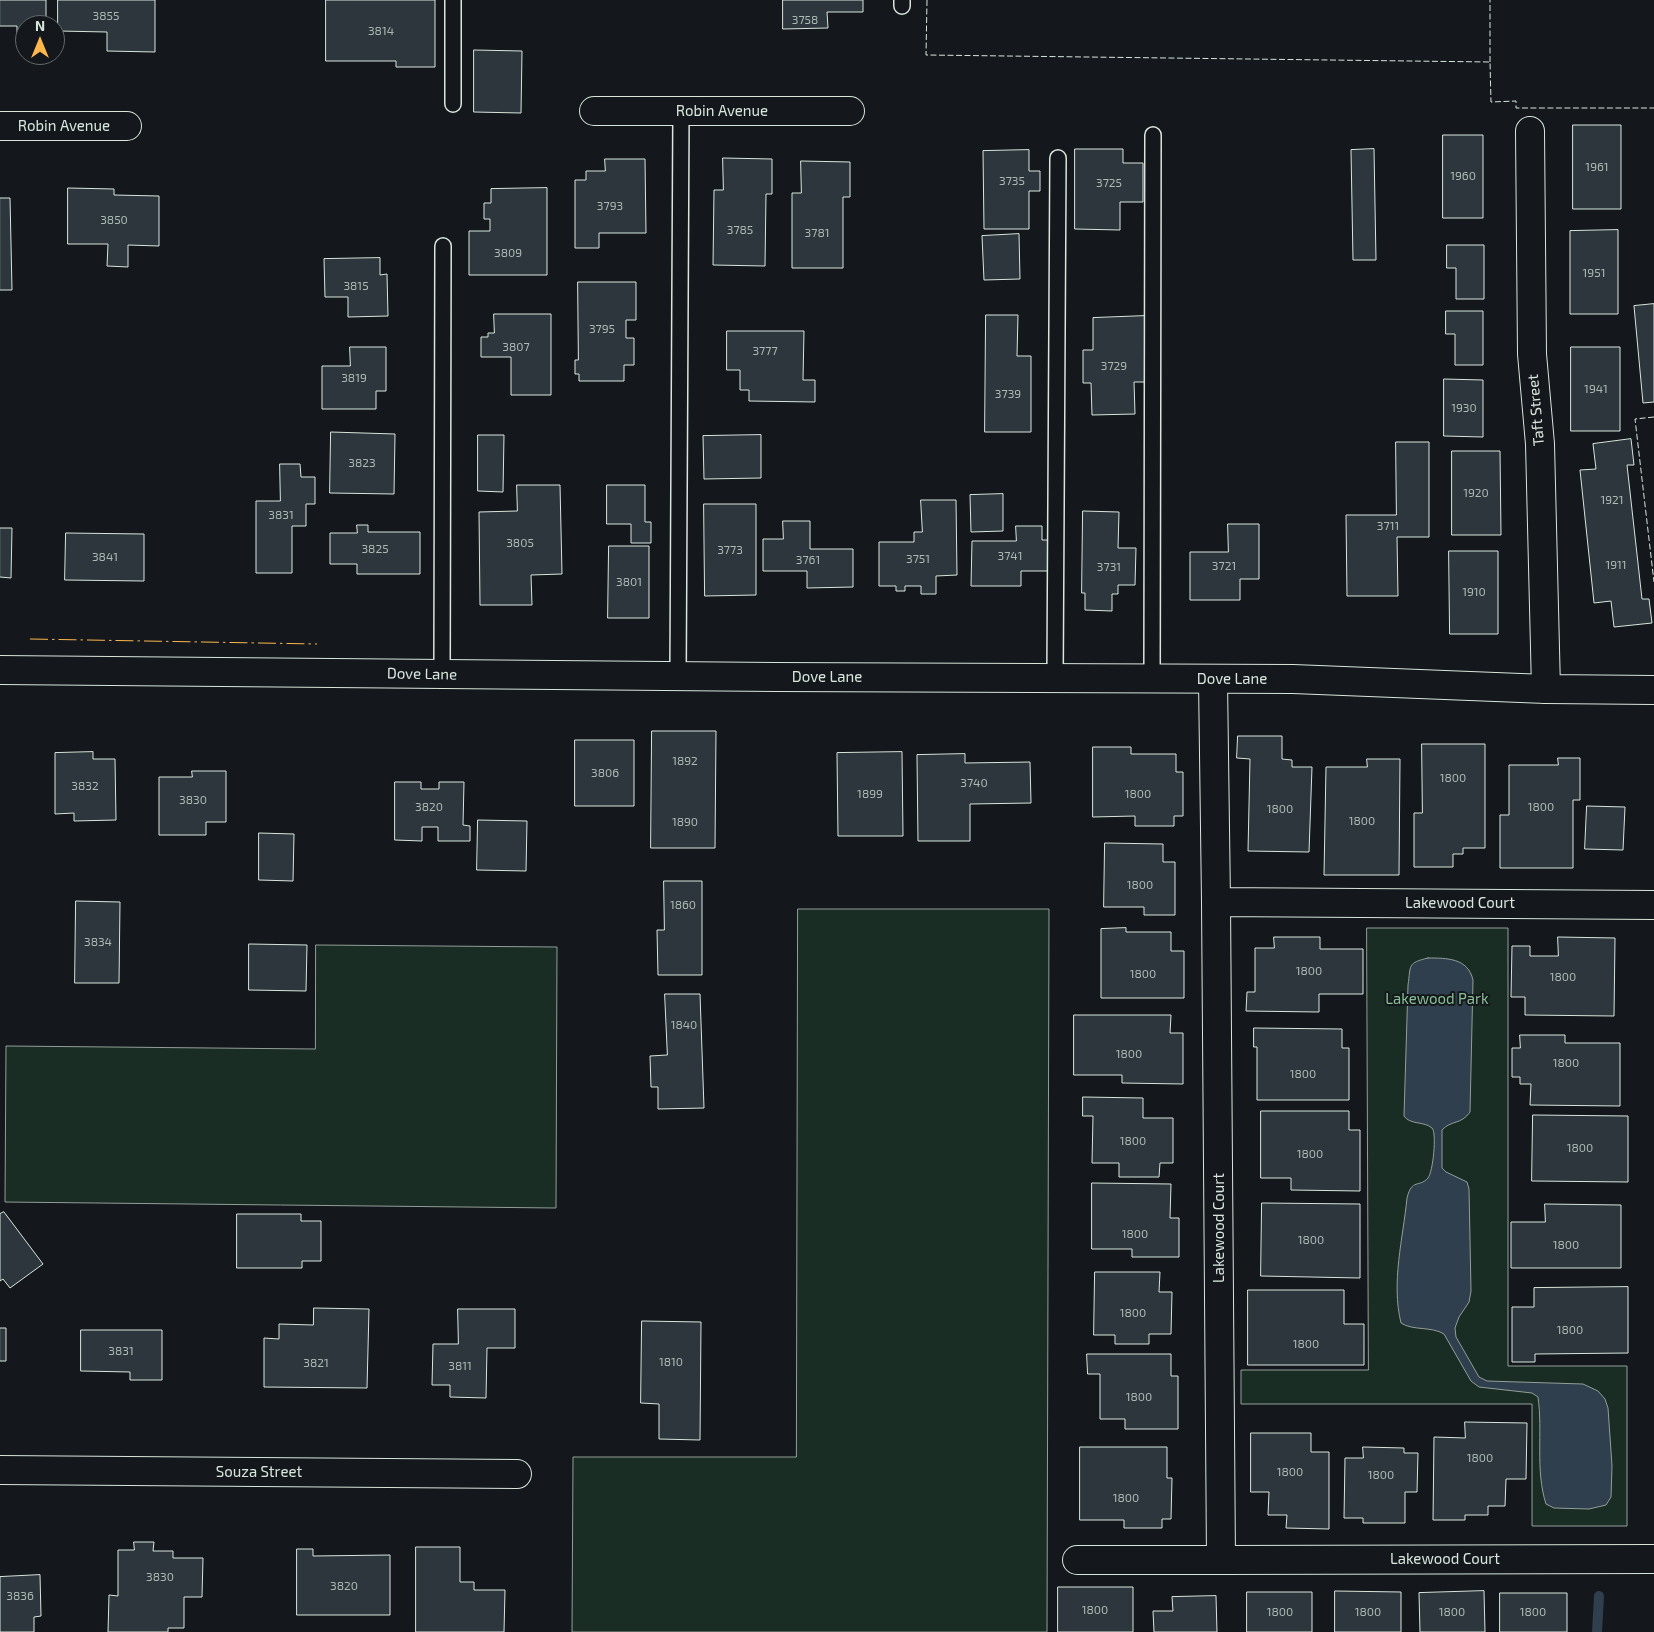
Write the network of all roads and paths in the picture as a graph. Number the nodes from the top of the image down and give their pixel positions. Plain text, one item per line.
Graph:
1 (453, 0) edge
2 (453, 104) dead end
3 (594, 110) dead end
4 (681, 110) junction
5 (850, 110) dead end
6 (0, 126) edge
7 (127, 126) dead end
8 (1530, 131) dead end
9 (1153, 135) dead end
10 (1058, 158) dead end
11 (443, 246) dead end
12 (0, 670) edge
13 (442, 674) junction
14 (678, 676) junction
15 (1055, 678) junction
16 (1152, 678) junction
17 (1213, 680) junction
18 (1546, 689) junction
19 (1654, 690) edge
20 (1216, 902) junction
21 (1654, 904) edge
22 (0, 1470) edge
23 (517, 1474) dead end
24 (1654, 1559) edge
25 (1077, 1560) dead end
26 (1221, 1560) junction

1 - 2 lane
3 - 4 street, Robin Avenue
4 - 5 street, Robin Avenue
4 - 14 lane
6 - 7 street, Robin Avenue
8 - 18 street, Taft Street
9 - 16 lane
10 - 15 lane
11 - 13 lane
12 - 13 street, Dove Lane
13 - 14 street, Dove Lane
14 - 15 street, Dove Lane
15 - 16 street, Dove Lane
16 - 17 street, Dove Lane
17 - 18 street, Dove Lane
17 - 20 street
18 - 19 street, Dove Lane
20 - 21 street, Lakewood Court
20 - 26 street, Lakewood Court
22 - 23 street, Souza Street
24 - 26 street, Lakewood Court
25 - 26 street

